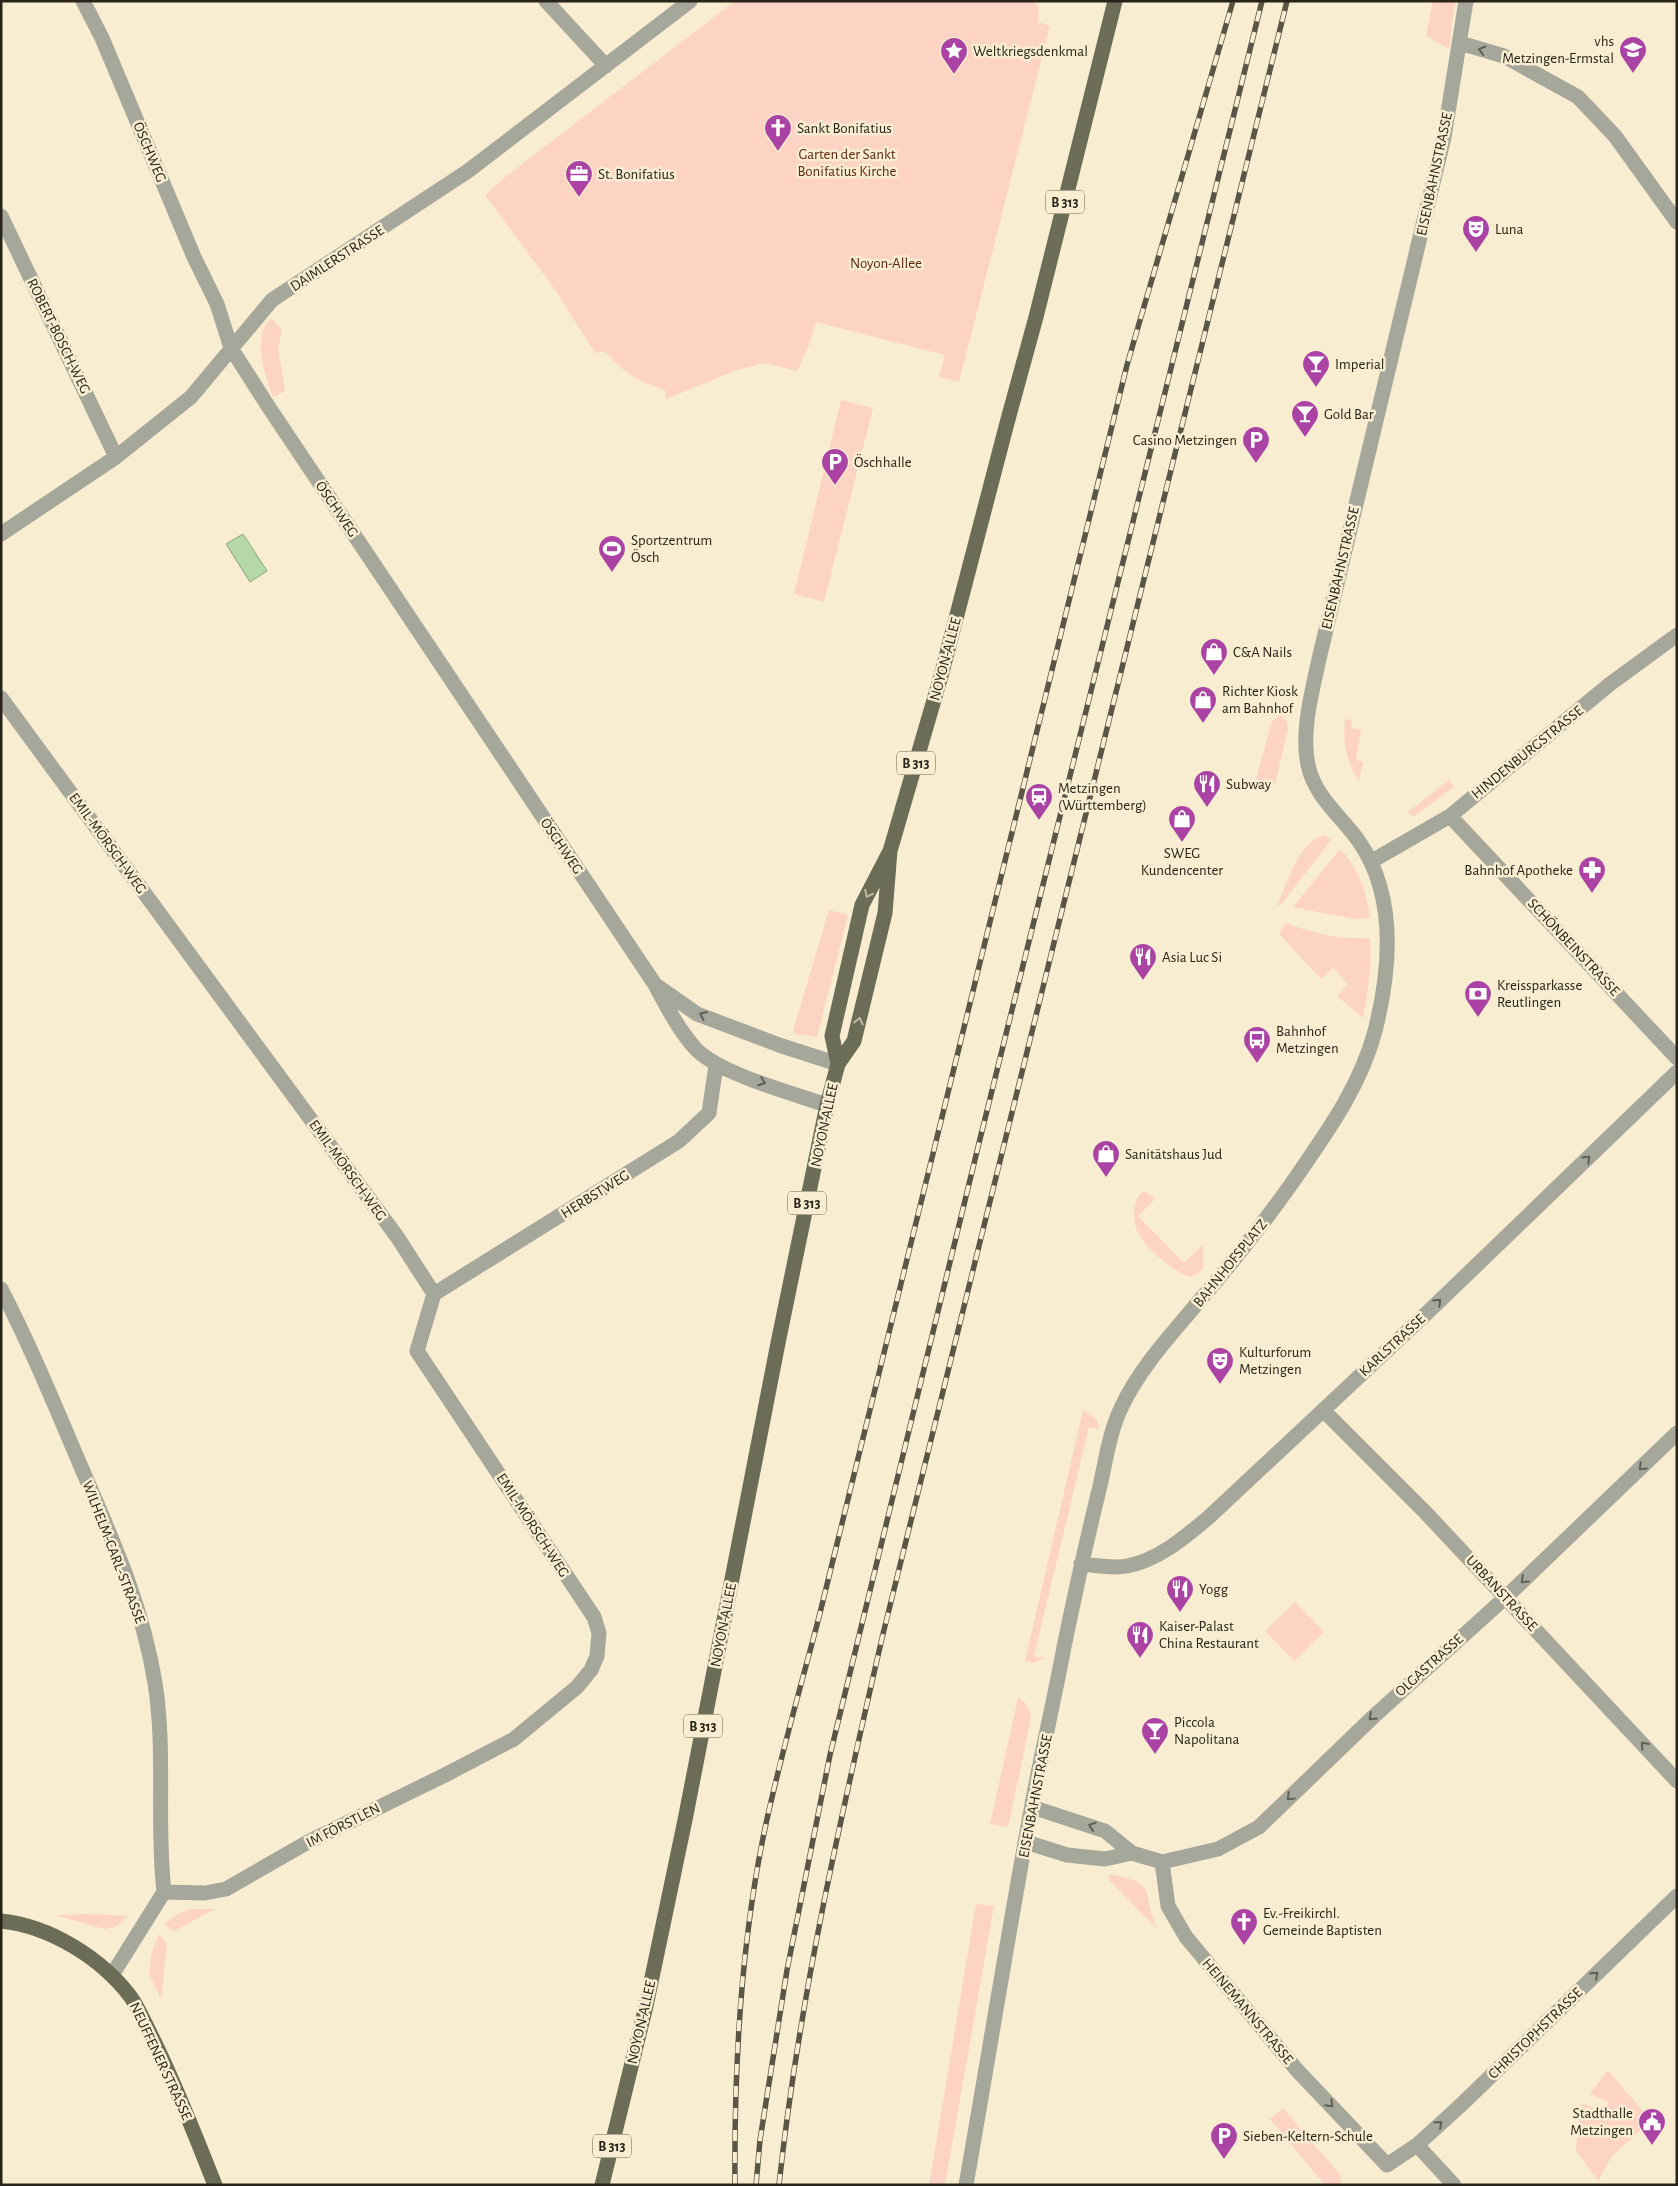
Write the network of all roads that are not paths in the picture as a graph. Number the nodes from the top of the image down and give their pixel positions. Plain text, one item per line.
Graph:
1 (83, 1) edge
2 (546, 1) edge
3 (690, 1) edge
4 (1115, 1) edge
5 (1466, 1) edge
6 (1460, 43) junction
7 (606, 66) junction
8 (1, 216) edge
9 (1677, 222) edge
10 (232, 348) junction
11 (116, 457) junction
12 (1, 534) edge
13 (1677, 635) edge
14 (1, 698) edge
15 (1450, 816) junction
16 (890, 850) junction
17 (1372, 861) junction
18 (654, 984) junction
19 (1677, 1058) edge
20 (838, 1064) junction
21 (716, 1065) junction
22 (1677, 1072) edge
23 (827, 1105) junction
24 (1339, 1114) joint
25 (1, 1289) edge
26 (434, 1294) junction
27 (1322, 1410) junction
28 (1119, 1411) joint
29 (1677, 1433) edge
30 (1080, 1564) junction
31 (1506, 1597) junction
32 (591, 1670) joint
33 (1677, 1781) edge
34 (1032, 1807) junction
35 (1026, 1842) junction
36 (1132, 1853) junction
37 (1162, 1862) junction
38 (164, 1892) junction
39 (1677, 1896) edge
40 (1, 1921) edge
41 (112, 1975) junction
42 (1417, 2145) junction
43 (1387, 2165) joint
44 (215, 2185) edge
45 (602, 2185) edge
46 (966, 2185) edge
47 (1454, 2185) edge

1 - 10 street, ÖSCHWEG
2 - 7 street
3 - 7 street, DAIMLERSTRASSE
4 - 16 main road, NOYON-ALLEE / B 313
5 - 6 street, EISENBAHNSTRASSE
9 -> 6 street
6 - 17 street, EISENBAHNSTRASSE
7 - 10 street, DAIMLERSTRASSE
8 - 11 street, ROBERT-BOSCH-WEG
10 - 11 street, DAIMLERSTRASSE
10 - 18 street, ÖSCHWEG
11 - 12 street, DAIMLERSTRASSE
13 - 15 street, HINDENBURGSTRASSE
14 - 26 street, EMIL-MÖRSCH-WEG
15 - 17 street, HINDENBURGSTRASSE
15 - 19 street, SCHÖNBEINSTRASSE
20 -> 16 main road, NOYON-ALLEE / B 313
16 -> 20 main road, NOYON-ALLEE / B 313
17 - 24 street, EISENBAHNSTRASSE
20 -> 18 street, ÖSCHWEG
18 - 21 street, ÖSCHWEG
20 - 23 main road, NOYON-ALLEE / B 313
21 -> 23 street, ÖSCHWEG
21 - 26 street, HERBSTWEG
27 -> 22 street, KARLSTRASSE
23 - 45 main road, NOYON-ALLEE / B 313
24 - 28 street, BAHNHOFSPLATZ
25 - 38 street, WILHELM-CARL-STRASSE
26 - 32 street, EMIL-MÖRSCH-WEG
27 - 30 street, KARLSTRASSE
27 - 31 street, URBANSTRASSE
28 - 30 street, EISENBAHNSTRASSE
29 -> 31 street, OLGASTRASSE
30 - 34 street, EISENBAHNSTRASSE
33 -> 31 street, URBANSTRASSE
31 -> 37 street, OLGASTRASSE
32 - 38 street, IM FÖRSTLEN
34 - 35 street, EISENBAHNSTRASSE
36 -> 34 street
35 - 36 street
35 - 46 street, EISENBAHNSTRASSE
36 - 37 street
37 -> 43 street, HEINEMANNSTRASSE
38 - 41 street
42 -> 39 street, CHRISTOPHSTRASSE
40 - 41 main road, NEUFFENER STRASSE
41 - 44 main road, NEUFFENER STRASSE
42 - 43 street, CHRISTOPHSTRASSE
42 - 47 street

